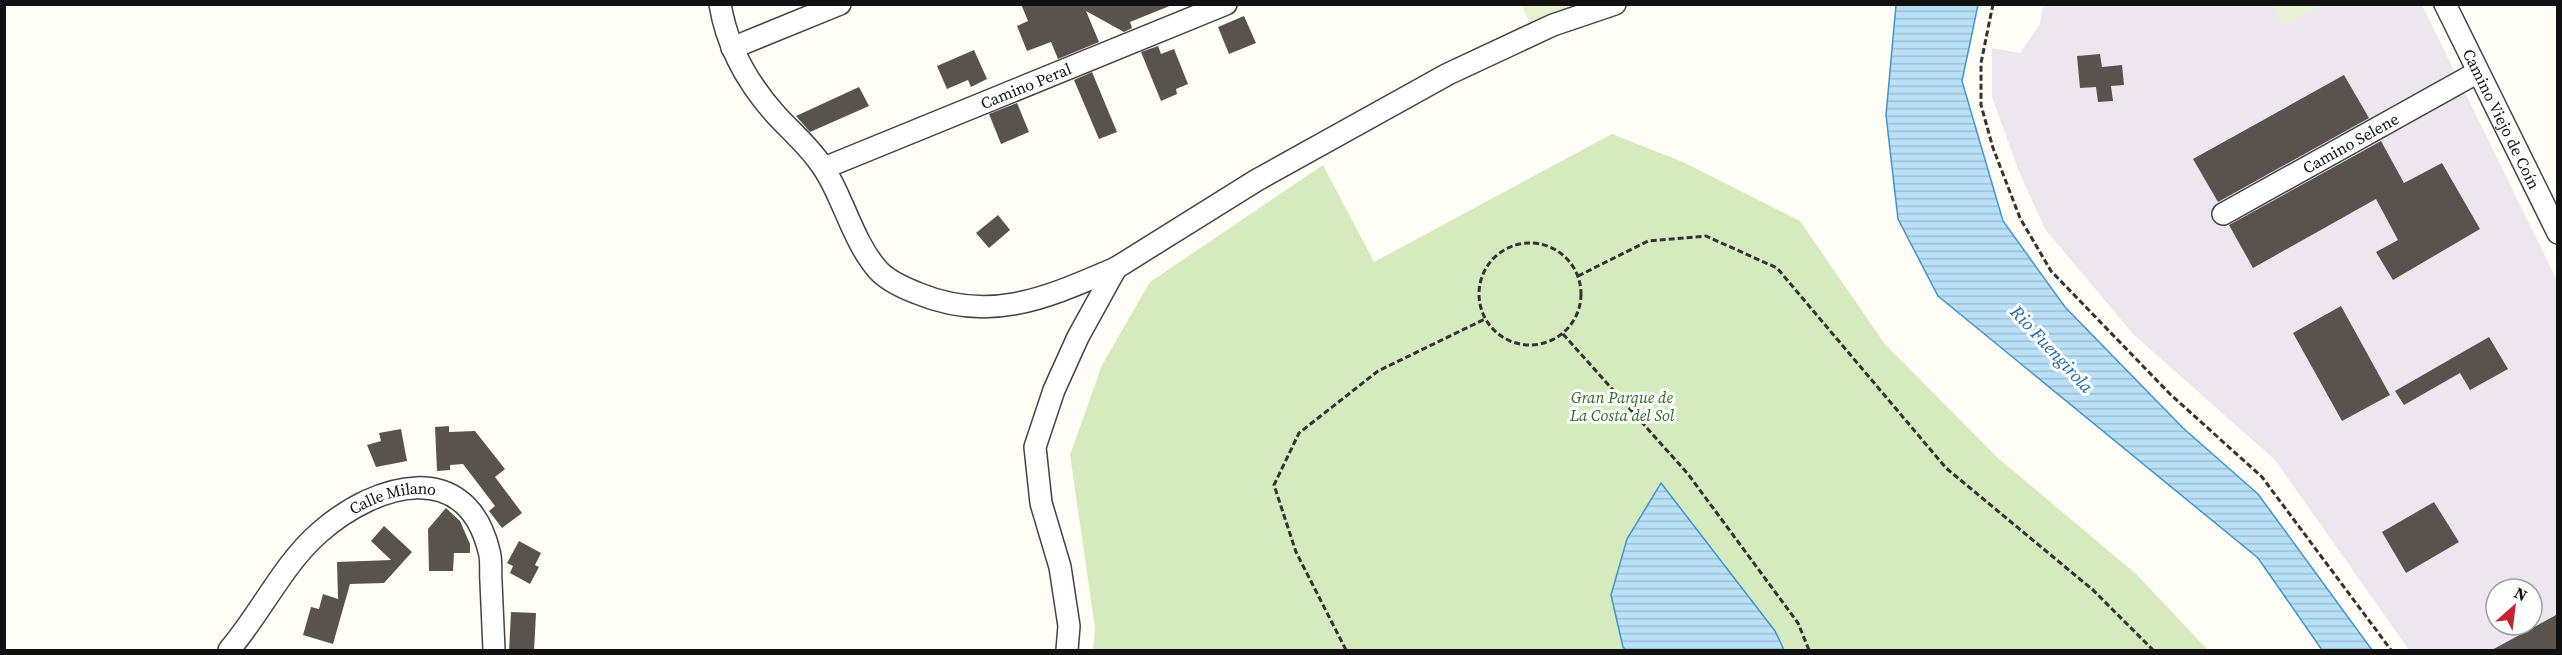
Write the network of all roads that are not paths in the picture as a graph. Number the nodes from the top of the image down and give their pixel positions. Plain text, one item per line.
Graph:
1 (720, 4) edge
2 (840, 4) edge
3 (1226, 4) edge
4 (1615, 4) edge
5 (2445, 4) edge
6 (732, 48) junction
7 (2478, 72) junction
8 (824, 168) junction
9 (2223, 214) dead end
10 (2555, 223) edge
11 (1116, 268) junction
12 (230, 651) edge
13 (494, 651) edge
14 (1067, 651) edge

1 - 6 street
2 - 6 street
3 - 8 street, Camino Peral
4 - 11 street
5 - 7 street, Camino Viejo de Coín
6 - 8 street
7 - 9 street, Camino Selene
7 - 10 street, Camino Viejo de Coín
8 - 11 street
11 - 14 street
12 - 13 street, Calle Milano

